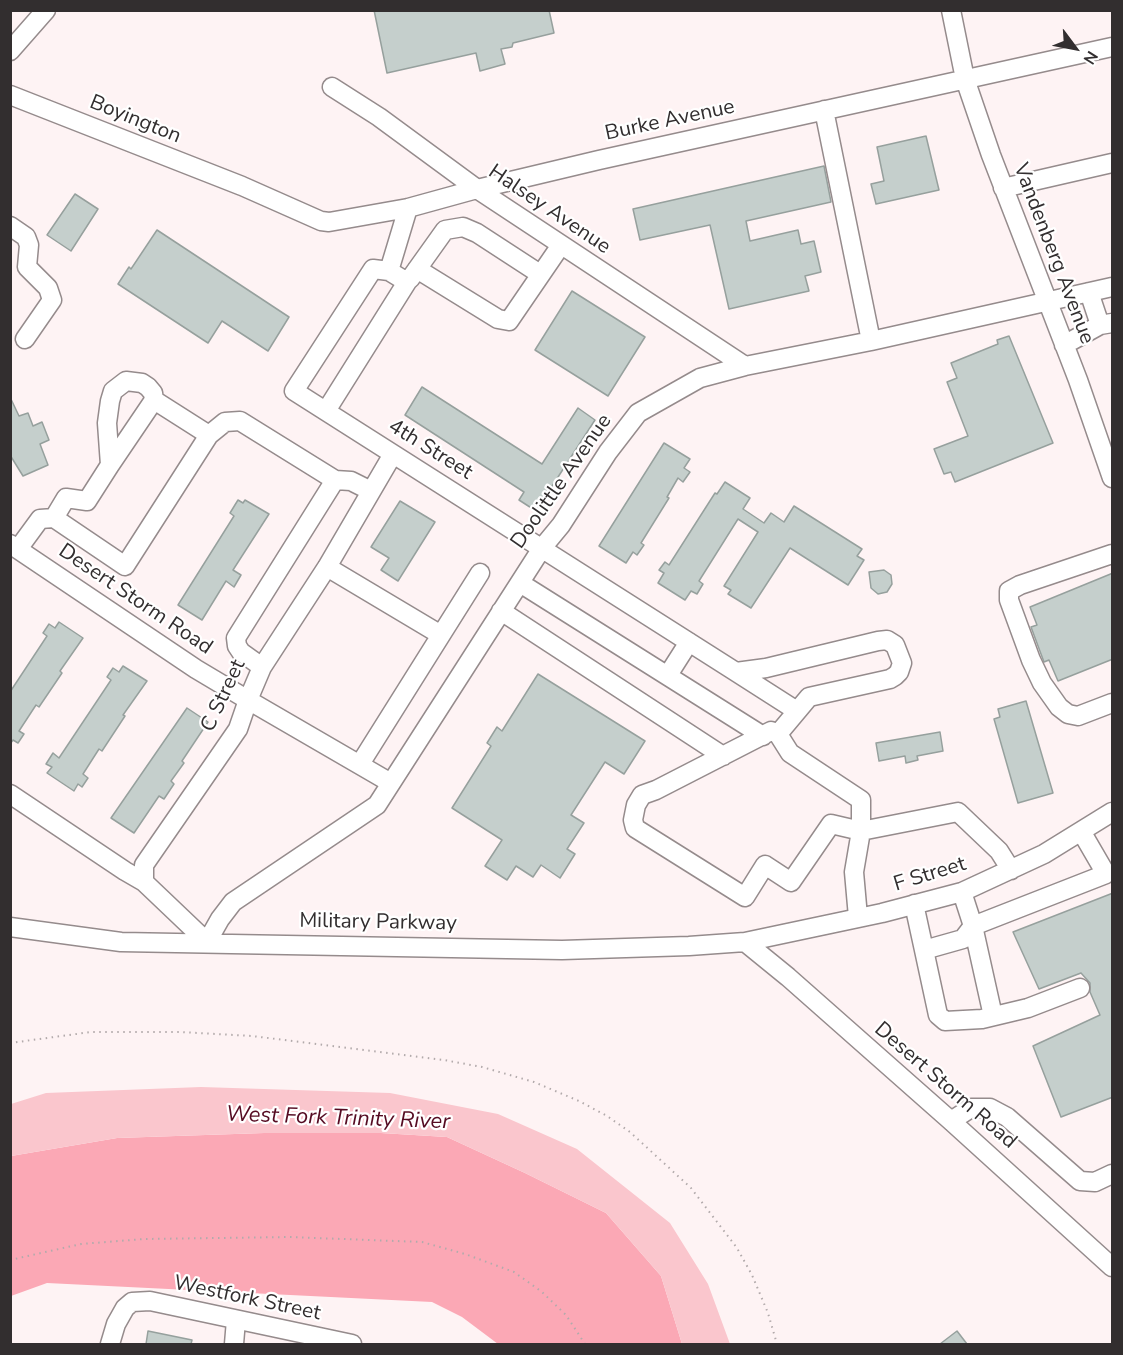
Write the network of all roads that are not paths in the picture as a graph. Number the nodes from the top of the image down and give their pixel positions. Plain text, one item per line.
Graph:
1 (46, 10) edge
2 (951, 10) edge
3 (1113, 47) edge
4 (10, 51) edge
5 (965, 79) junction
6 (332, 87) dead end
7 (10, 95) edge
8 (824, 110) junction
9 (1113, 163) edge
10 (242, 186) joint
11 (1003, 188) junction
12 (477, 189) junction
13 (408, 208) junction
14 (10, 226) edge
15 (561, 245) junction
16 (390, 271) junction
17 (540, 274) junction
18 (412, 276) junction
19 (1113, 288) edge
20 (1089, 292) junction
21 (1047, 303) junction
22 (1106, 324) edge
23 (26, 339) dead end
24 (871, 341) junction
25 (1064, 345) junction
26 (745, 366) junction
27 (154, 400) junction
28 (326, 411) junction
29 (209, 435) junction
30 (393, 454) junction
31 (110, 465) junction
32 (1113, 478) edge
33 (335, 480) junction
34 (371, 491) junction
35 (54, 518) junction
36 (14, 547) edge
37 (542, 548) junction
38 (1113, 554) edge
39 (327, 567) junction
40 (480, 573) dead end
41 (520, 583) junction
42 (501, 611) junction
43 (441, 635) junction
44 (689, 642) junction
45 (262, 667) junction
46 (736, 672) junction
47 (668, 675) junction
48 (248, 700) junction
49 (1113, 703) edge
50 (797, 711) junction
51 (770, 735) junction
52 (723, 756) junction
53 (360, 764) junction
54 (391, 783) junction
55 (10, 794) edge
56 (1113, 812) edge
57 (861, 831) junction
58 (1081, 831) junction
59 (1011, 870) junction
60 (1109, 873) edge
61 (144, 882) junction
62 (962, 892) junction
63 (914, 904) junction
64 (858, 917) junction
65 (973, 926) junction
66 (10, 927) edge
67 (207, 942) junction
68 (745, 942) junction
69 (924, 950) junction
70 (1080, 988) dead end
71 (993, 1016) junction
72 (951, 1121) junction
73 (1113, 1174) edge
74 (1113, 1267) edge
75 (236, 1320) junction
76 (110, 1344) edge
77 (234, 1344) edge
78 (352, 1344) edge

1 - 4 street
2 - 5 street, Vandenberg Avenue
3 - 5 street, Burke Avenue
5 - 8 street, Burke Avenue
5 - 11 street, Vandenberg Avenue
6 - 12 street, Halsey Avenue
7 - 10 street, Boyington
8 - 12 street, Burke Avenue
8 - 24 street
9 - 11 street
10 - 13 street, Burke Avenue
11 - 21 street, Vandenberg Avenue
12 - 13 street, Burke Avenue
12 - 15 street, Halsey Avenue
13 - 16 street
14 - 23 street
15 - 17 street
15 - 26 street, Halsey Avenue
16 - 18 street
16 - 28 street, 4th Street
17 - 18 street
17 - 18 street
18 - 28 street
19 - 20 street, Doolittle Avenue
20 - 21 street, Doolittle Avenue
20 - 22 street
21 - 24 street, Doolittle Avenue
21 - 25 street, Vandenberg Avenue
22 - 25 street
24 - 26 street, Doolittle Avenue
25 - 32 street, Vandenberg Avenue
26 - 37 street, Doolittle Avenue
27 - 29 street
27 - 31 street
27 - 31 street
28 - 30 street, 4th Street
29 - 33 street
29 - 35 street
30 - 34 street, C Street
30 - 37 street, 4th Street
31 - 35 street
33 - 34 street
33 - 45 street
34 - 39 street, C Street
35 - 36 street
36 - 48 street, Desert Storm Road
37 - 41 street, Doolittle Avenue
37 - 44 street, 4th Street
38 - 49 street
39 - 43 street
39 - 45 street, C Street
40 - 43 street
41 - 42 street, Doolittle Avenue
41 - 47 street
42 - 52 street
42 - 54 street, Doolittle Avenue
43 - 53 street
44 - 46 street, 4th Street
44 - 47 street
45 - 48 street, C Street
46 - 50 street, 4th Street
46 - 50 street
47 - 51 street
48 - 53 street, Desert Storm Road
48 - 61 street, C Street
50 - 51 street
51 - 52 street
51 - 57 street
52 - 57 street
53 - 54 street, Desert Storm Road
54 - 67 street, Doolittle Avenue
55 - 61 street
56 - 58 street, F Street
57 - 59 street
57 - 64 street
58 - 59 street, F Street
58 - 60 street
59 - 62 street, F Street
60 - 65 street
61 - 67 street
62 - 63 street, F Street
62 - 65 street
63 - 64 street, F Street
63 - 69 street
64 - 68 street, F Street
65 - 69 street
65 - 71 street
66 - 67 street, Military Parkway
67 - 68 street, Military Parkway
68 - 72 street, Desert Storm Road
69 - 71 street
70 - 71 street
72 - 73 street
72 - 74 street, Desert Storm Road
75 - 76 street, Westfork Street
75 - 77 street
75 - 78 street, Westfork Street

